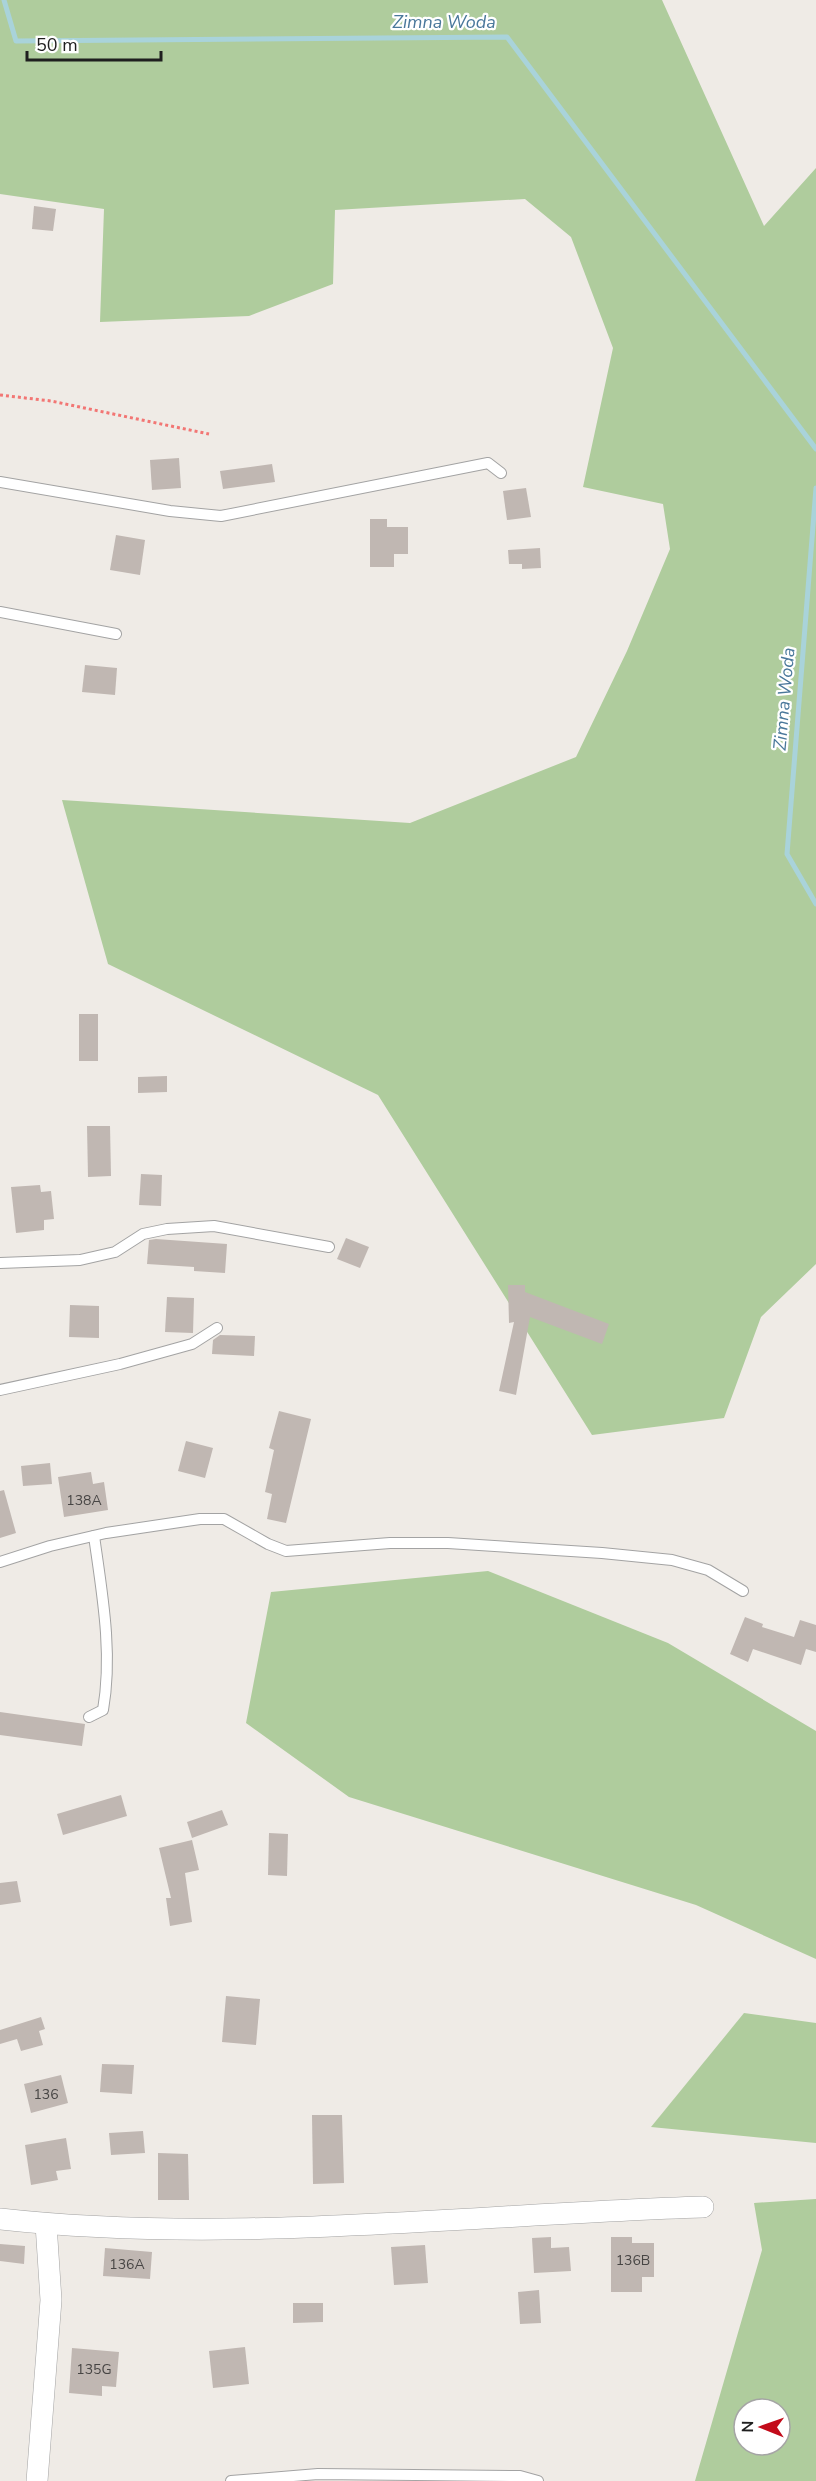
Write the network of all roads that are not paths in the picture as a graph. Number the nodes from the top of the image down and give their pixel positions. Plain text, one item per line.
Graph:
1 (501, 473) dead end
2 (0, 482) edge
3 (0, 612) edge
4 (116, 634) dead end
5 (329, 1246) dead end
6 (0, 1263) edge
7 (217, 1328) dead end
8 (0, 1390) edge
9 (94, 1536) junction
10 (0, 1562) edge
11 (744, 1591) dead end
12 (89, 1717) dead end
13 (703, 2207) dead end
14 (0, 2219) edge
15 (45, 2224) junction
16 (37, 2481) edge
17 (231, 2481) edge
18 (538, 2481) edge

1 - 2 lane
3 - 4 lane
5 - 6 lane
7 - 8 lane
9 - 10 lane
9 - 11 lane
9 - 12 lane
13 - 15 street
14 - 15 street
15 - 16 street
17 - 18 lane

